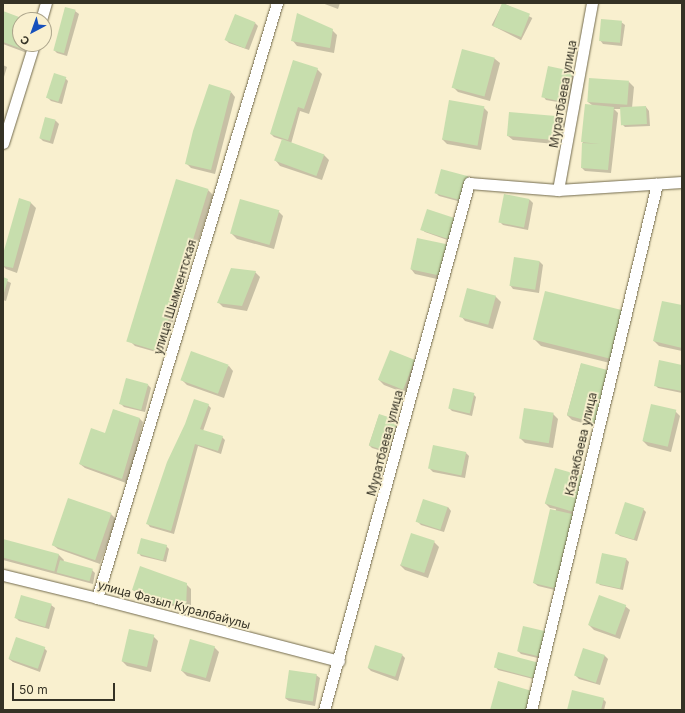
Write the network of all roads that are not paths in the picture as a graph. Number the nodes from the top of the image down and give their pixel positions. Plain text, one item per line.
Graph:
1 (277, 3) edge
2 (592, 3) edge
3 (31, 52) edge
4 (3, 143) edge
5 (682, 182) edge
6 (657, 184) junction
7 (558, 190) junction
8 (3, 575) edge
9 (97, 598) junction
10 (339, 661) junction
11 (324, 710) edge
12 (531, 710) edge

1 - 9 street, улица Шымкентская
2 - 7 street, Муратбаева улица
3 - 4 street
5 - 6 street
6 - 7 street
6 - 12 street, Казакбаева улица
7 - 10 street, Муратбаева улица
8 - 9 street, улица Фазыл Куралбайулы
9 - 10 street, улица Фазыл Куралбайулы
10 - 11 street, Муратбаева улица

